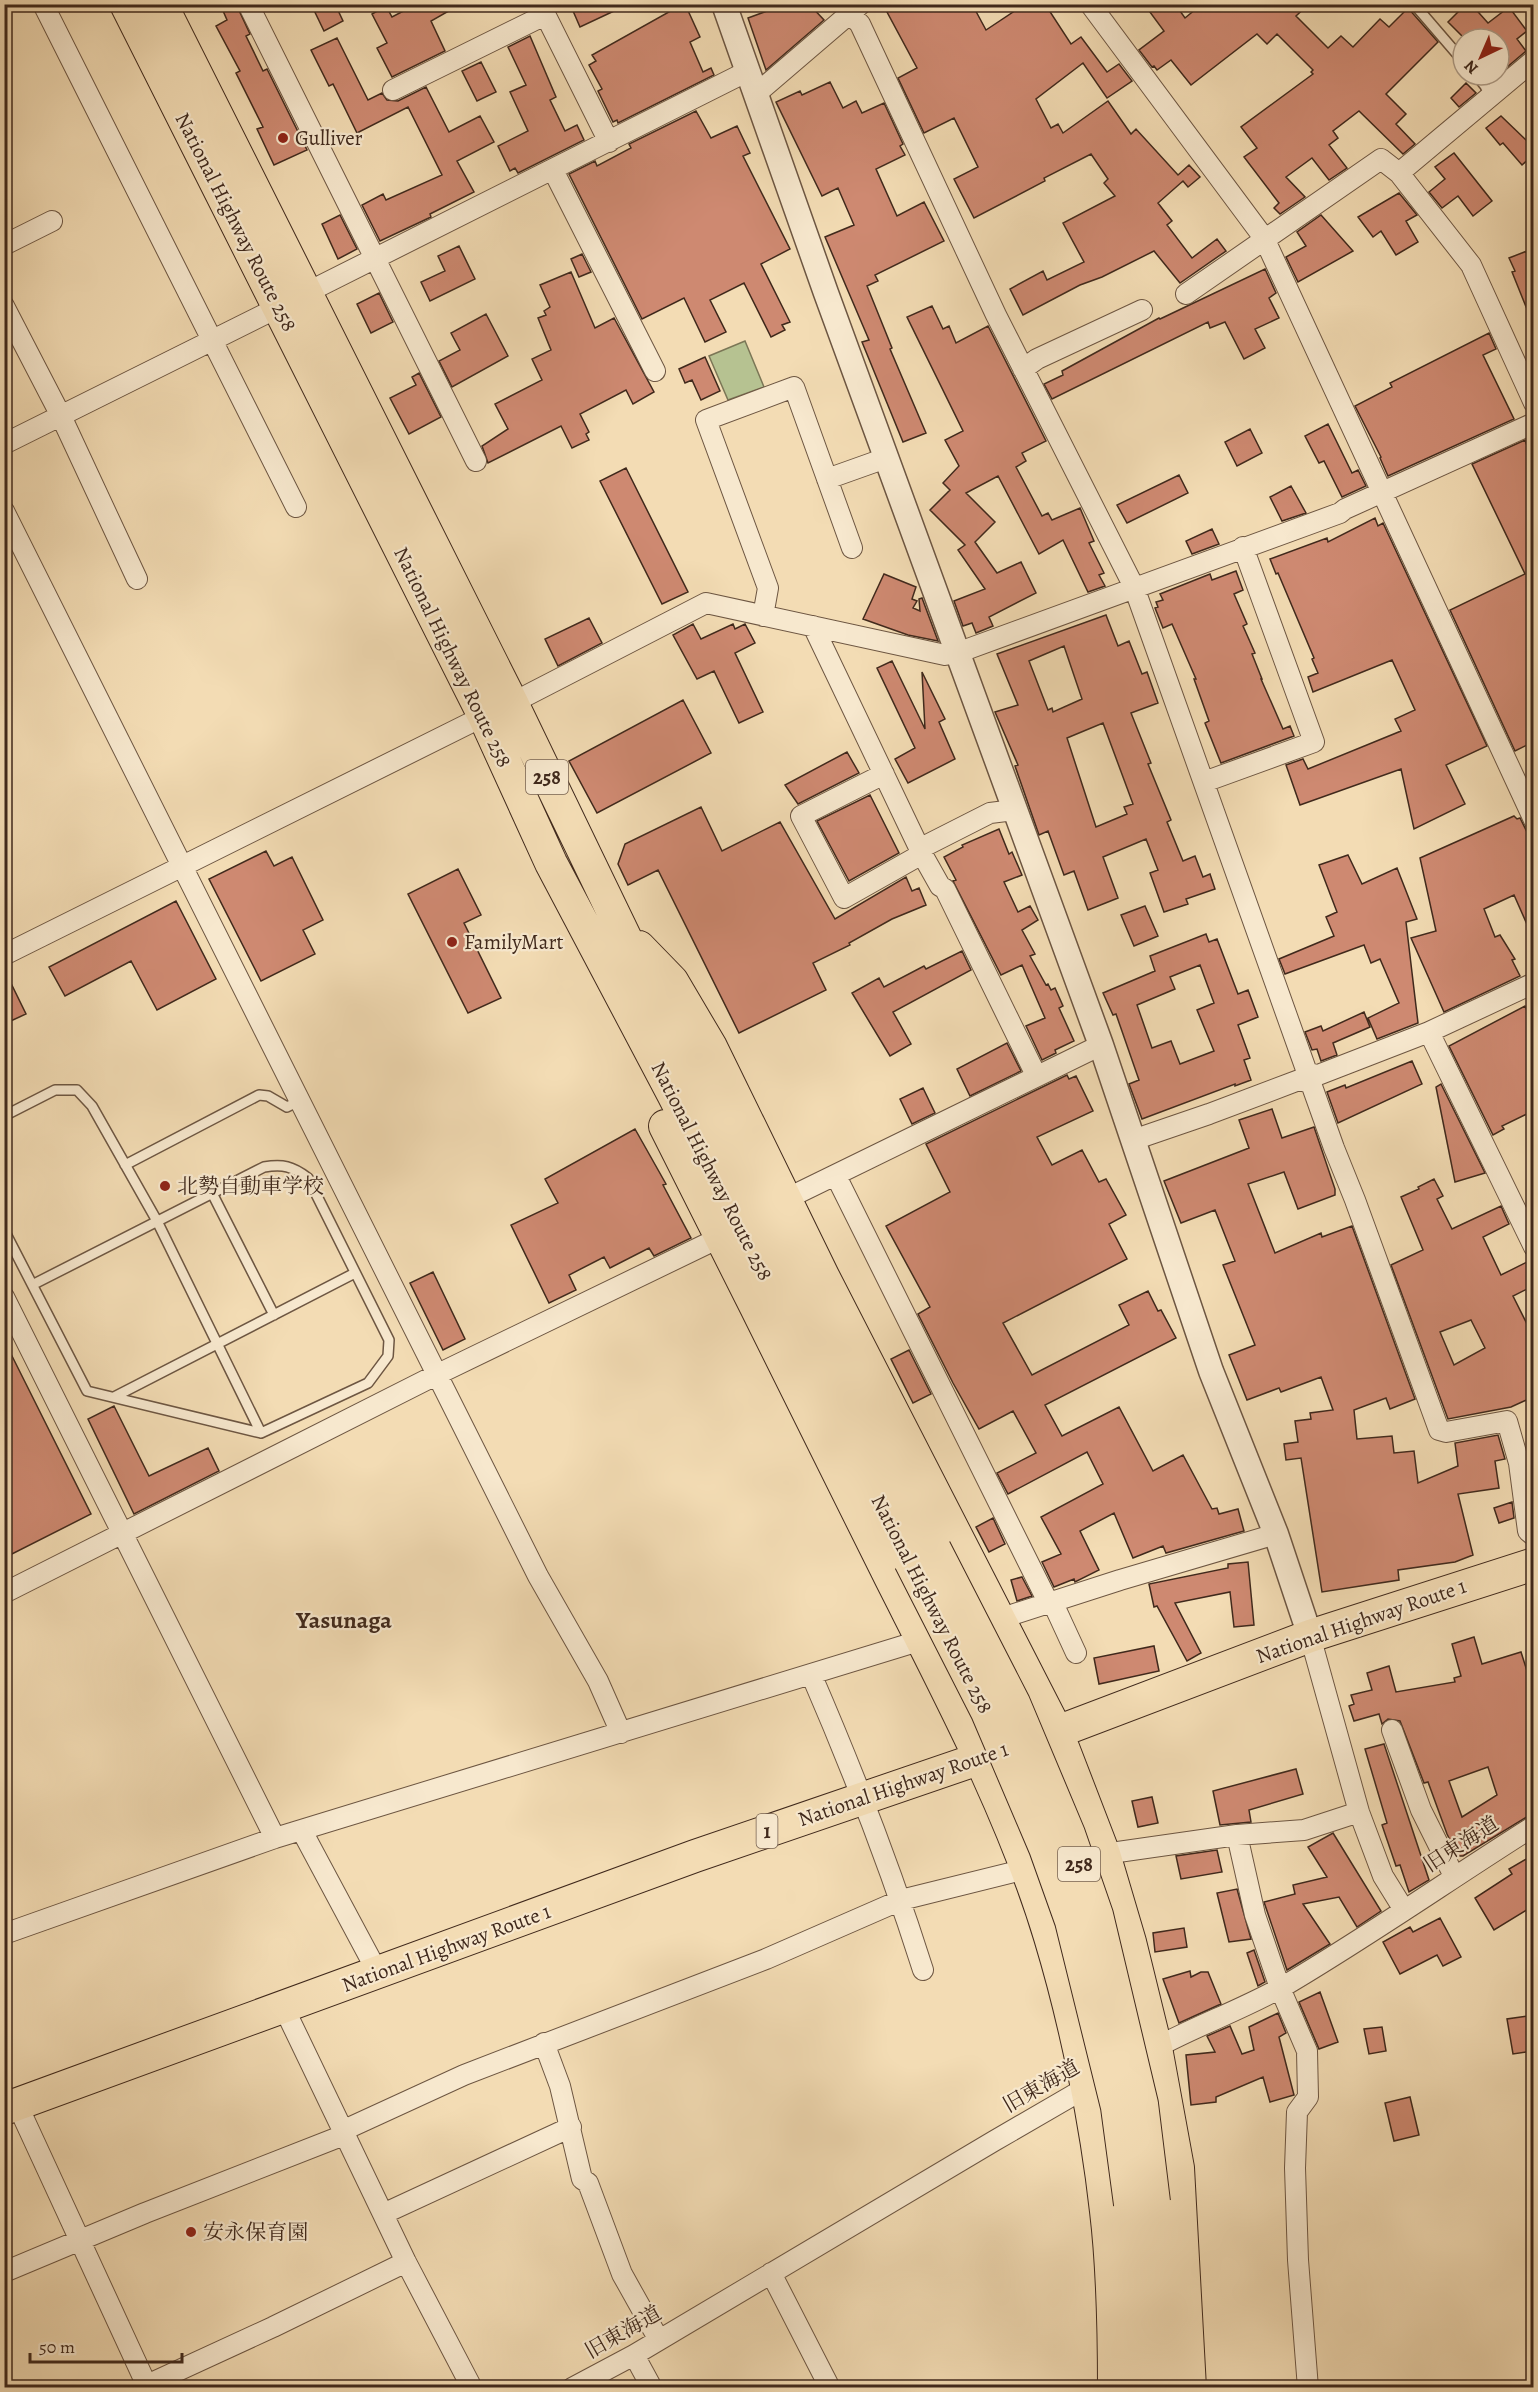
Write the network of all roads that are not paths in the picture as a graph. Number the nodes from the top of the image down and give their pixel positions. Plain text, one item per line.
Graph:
1 (43, 4) edge
2 (126, 4) edge
3 (161, 4) edge
4 (248, 4) edge
5 (724, 4) edge
6 (1090, 4) edge
7 (1414, 4) edge
8 (855, 9) edge
9 (542, 10) edge
10 (1451, 47) edge
11 (1533, 60) edge
12 (748, 71) junction
13 (1486, 87) edge
14 (393, 90) dead end
15 (756, 94) junction
16 (1490, 96) junction
17 (609, 142) junction
18 (553, 170) junction
19 (1399, 173) junction
20 (52, 221) dead end
21 (1264, 238) junction
22 (4, 245) edge
23 (374, 259) junction
24 (306, 293) junction
25 (1186, 294) dead end
26 (4, 306) edge
27 (279, 307) junction
28 (1142, 310) dead end
29 (212, 340) junction
30 (1023, 369) junction
31 (655, 371) dead end
32 (1533, 403) edge
33 (61, 416) junction
34 (1533, 423) edge
35 (4, 444) edge
36 (886, 458) junction
37 (477, 461) dead end
38 (827, 479) junction
39 (1382, 492) junction
40 (296, 507) dead end
41 (4, 511) edge
42 (1243, 547) junction
43 (852, 548) dead end
44 (137, 579) dead end
45 (1134, 587) junction
46 (763, 615) junction
47 (813, 626) junction
48 (957, 654) junction
49 (512, 703) junction
50 (484, 716) junction
51 (884, 774) junction
52 (1203, 782) junction
53 (1014, 810) junction
54 (1533, 820) edge
55 (922, 851) junction
56 (551, 862) junction
57 (182, 866) junction
58 (621, 930) junction
59 (4, 956) edge
60 (1533, 983) edge
61 (1430, 1032) junction
62 (1101, 1045) junction
63 (1036, 1075) junction
64 (1310, 1078) junction
65 (299, 1101) junction
66 (4, 1116) edge
67 (1133, 1140) junction
68 (125, 1165) junction
69 (836, 1176) junction
70 (212, 1193) junction
71 (786, 1199) junction
72 (157, 1221) junction
73 (4, 1230) edge
74 (721, 1237) junction
75 (1533, 1247) edge
76 (355, 1273) junction
77 (34, 1284) junction
78 (4, 1297) edge
79 (274, 1315) junction
80 (218, 1344) junction
81 (436, 1375) junction
82 (114, 1397) junction
83 (261, 1433) junction
84 (123, 1533) junction
85 (1276, 1534) junction
86 (1533, 1536) edge
87 (923, 1555) junction
88 (1533, 1564) edge
89 (4, 1593) edge
90 (1050, 1602) junction
91 (999, 1619) junction
92 (1310, 1636) junction
93 (922, 1640) junction
94 (1076, 1653) dead end
95 (811, 1674) junction
96 (1392, 1730) dead end
97 (1057, 1732) junction
98 (621, 1733) junction
99 (979, 1758) junction
100 (861, 1799) junction
101 (1359, 1812) junction
102 (1533, 1826) edge
103 (302, 1831) junction
104 (1237, 1835) junction
105 (275, 1838) junction
106 (1104, 1854) junction
107 (1026, 1869) junction
108 (1454, 1876) junction
109 (901, 1900) junction
110 (1404, 1910) junction
111 (4, 1934) edge
112 (923, 1970) dead end
113 (378, 1973) junction
114 (1280, 1988) junction
115 (284, 2008) junction
116 (544, 2043) junction
117 (1156, 2048) junction
118 (1086, 2088) junction
119 (9, 2103) edge
120 (571, 2127) junction
121 (343, 2133) junction
122 (1142, 2203) junction
123 (383, 2214) junction
124 (81, 2240) junction
125 (406, 2262) junction
126 (4, 2272) edge
127 (771, 2273) junction
128 (659, 2340) junction
129 (634, 2355) junction
130 (147, 2386) edge
131 (472, 2388) edge
132 (572, 2388) edge
133 (652, 2388) edge
134 (830, 2388) edge
135 (1114, 2388) edge
136 (1138, 2388) edge
137 (1163, 2388) edge
138 (1190, 2388) edge
139 (1308, 2388) edge

1 - 29 street
2 - 27 highway, National Highway Route 258 / 258
3 - 24 highway, National Highway Route 258 / 258
4 - 23 street
5 - 12 street
6 - 21 street
7 - 10 lane
8 - 15 street
8 - 30 street
9 - 14 street
9 - 17 street
11 - 16 street
12 - 15 street
12 - 17 street
13 - 16 lane
15 - 36 street
16 - 19 street
17 - 18 street
18 - 23 street
18 - 31 street
19 - 21 street
19 - 32 street
20 - 22 street
21 - 25 street
21 - 39 street
23 - 24 street
23 - 37 street
24 - 49 highway, National Highway Route 258 / 258
26 - 33 street
27 - 29 street
27 - 50 highway, National Highway Route 258 / 258
28 - 30 street
29 - 33 street
29 - 40 street
30 - 45 street
33 - 35 street
33 - 44 street
34 - 39 street
36 - 38 street
36 - 48 street
38 - 43 street
38 - 46 street
39 - 42 street
39 - 54 street
41 - 57 street
42 - 45 street
42 - 52 street
45 - 48 street
45 - 52 street
46 - 47 street
46 - 49 street
47 - 48 street
47 - 51 street
48 - 53 street
49 - 58 highway, National Highway Route 258 / 258
50 - 56 highway, National Highway Route 258 / 258
50 - 57 street
51 - 55 street
51 - 55 street
52 - 64 street
53 - 55 street
53 - 62 street
55 - 63 street
56 - 74 highway
56 - 87 highway, National Highway Route 258 / 258
57 - 59 street
57 - 65 street
58 - 71 highway
58 - 87 highway, National Highway Route 258 / 258
60 - 61 street
61 - 64 street
61 - 75 street
62 - 63 street
62 - 67 street
63 - 69 street
64 - 67 street
64 - 86 street
65 - 68 lane
65 - 81 street
66 - 68 lane
67 - 85 street
68 - 72 lane
69 - 71 street
69 - 90 street
70 - 72 lane
70 - 76 lane
70 - 79 lane
71 - 91 highway
72 - 77 lane
72 - 80 lane
73 - 77 lane
74 - 81 street
74 - 93 highway
76 - 79 lane
76 - 83 lane
77 - 82 lane
78 - 84 street
79 - 80 lane
80 - 82 lane
80 - 83 lane
81 - 84 street
81 - 98 street
82 - 83 lane
84 - 89 street
84 - 105 street
85 - 90 street
85 - 92 street
87 - 122 highway, National Highway Route 258 / 258, bridge
88 - 92 highway, National Highway Route 1 / 1
90 - 91 street
90 - 94 street
91 - 97 highway
92 - 97 highway, National Highway Route 1 / 1
92 - 101 street
93 - 95 street
93 - 99 highway
95 - 98 street
95 - 100 street
96 - 108 street
97 - 99 highway, National Highway Route 1 / 1
97 - 106 highway
98 - 103 street
99 - 100 highway, National Highway Route 1 / 1
99 - 107 highway
100 - 109 street
100 - 113 highway, National Highway Route 1 / 1
101 - 104 street
101 - 110 street
102 - 108 street, 旧東海道
103 - 105 street
103 - 113 street
104 - 106 street
104 - 114 street
105 - 111 street
106 - 117 highway
107 - 109 street
107 - 118 highway
108 - 110 street, 旧東海道
109 - 112 street
109 - 116 street
110 - 114 street, 旧東海道
113 - 115 highway, National Highway Route 1 / 1
114 - 117 street, 旧東海道
114 - 139 street
115 - 119 highway, National Highway Route 1 / 1
115 - 121 street
116 - 120 street
116 - 121 street
117 - 118 street, 旧東海道
117 - 138 highway
118 - 127 street, 旧東海道
118 - 135 highway
119 - 124 street
120 - 123 street
120 - 128 street
121 - 123 street
121 - 124 street
122 - 136 highway, National Highway Route 258 / 258
122 - 137 highway, National Highway Route 258 / 258
123 - 125 street
124 - 126 street
124 - 130 street
125 - 130 street
125 - 131 street
127 - 128 street, 旧東海道
127 - 134 street
128 - 129 street, 旧東海道
129 - 132 street, 旧東海道
129 - 133 street

